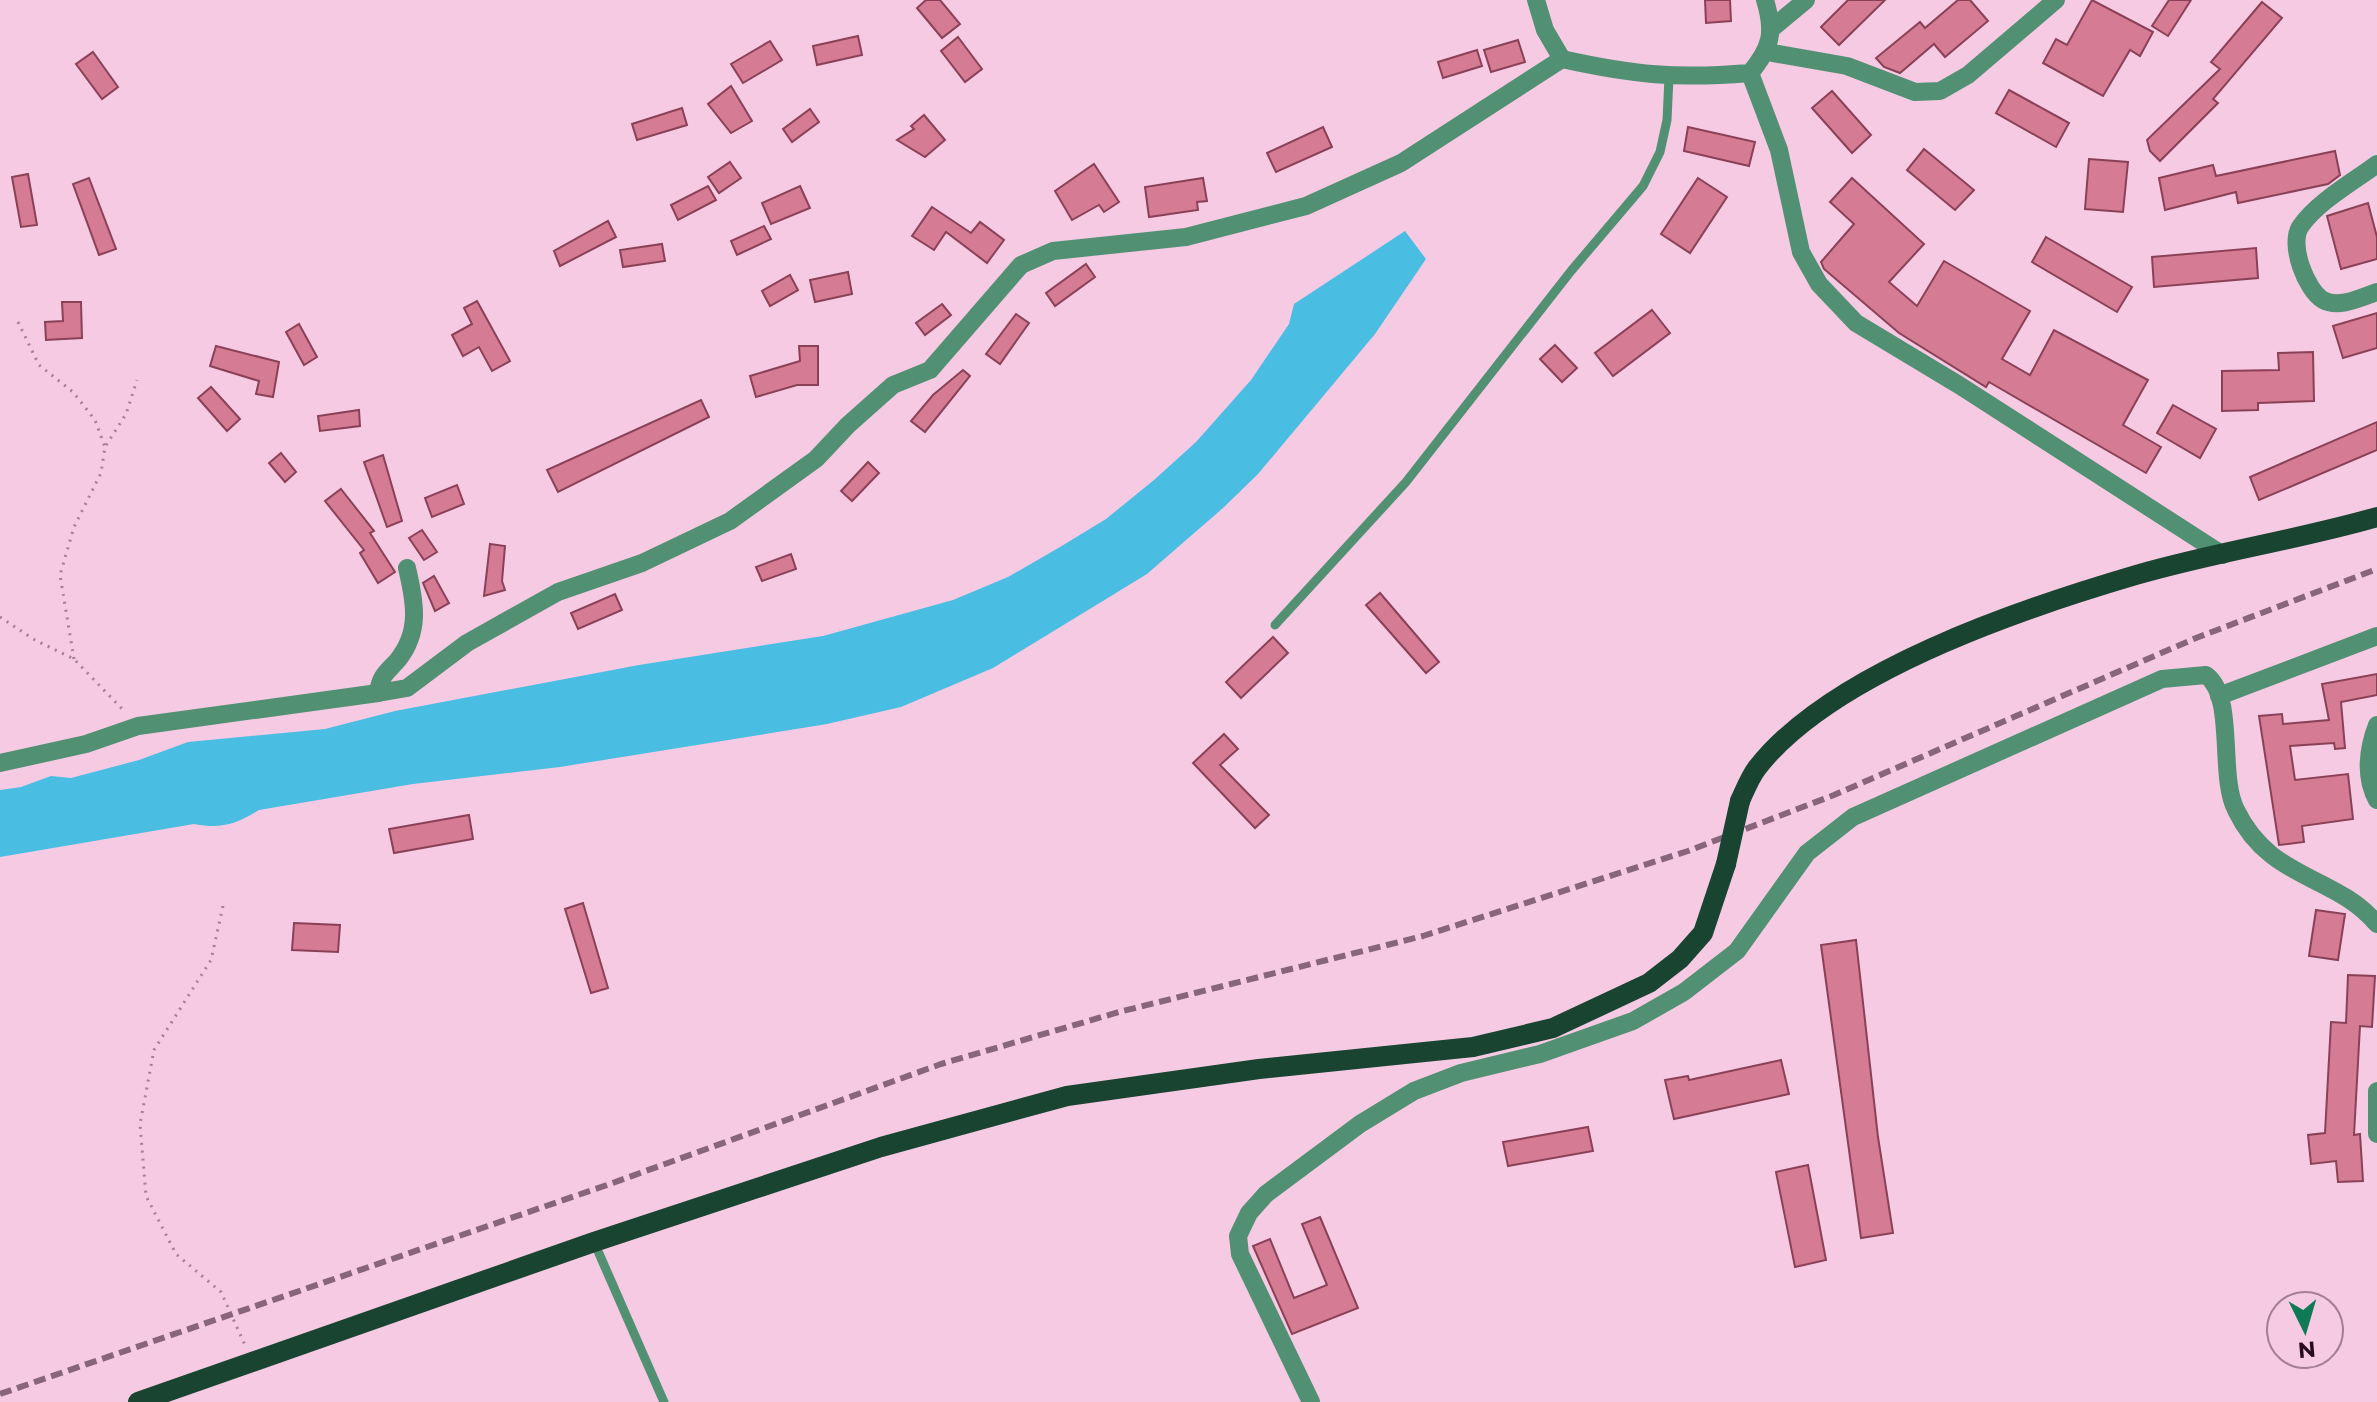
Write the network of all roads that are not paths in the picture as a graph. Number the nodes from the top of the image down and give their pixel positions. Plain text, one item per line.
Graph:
1 (1536, 0) edge
2 (1765, 0) edge
3 (1806, 0) edge
4 (2056, 0) edge
5 (1770, 30) junction
6 (1767, 52) junction
7 (1562, 59) junction
8 (1750, 73) junction
9 (1669, 77) junction
10 (2377, 164) edge
11 (2377, 292) edge
12 (2377, 517) edge
13 (2223, 555) junction
14 (407, 568) dead end
15 (1275, 625) dead end
16 (2377, 636) edge
17 (378, 693) junction
18 (2219, 696) junction
19 (2377, 725) edge
20 (0, 763) edge
21 (2377, 800) edge
22 (2377, 924) edge
23 (1649, 983) junction
24 (1661, 1008) junction
25 (2377, 1091) edge
26 (2377, 1134) edge
27 (594, 1242) junction
28 (138, 1402) edge
29 (664, 1402) edge
30 (1311, 1402) edge

1 - 7 street
2 - 5 street
3 - 5 street
4 - 6 street
5 - 6 street
6 - 8 street
7 - 9 street
7 - 17 street
8 - 9 street
8 - 13 street
9 - 15 lane
10 - 11 street
12 - 13 main road
13 - 23 main road, bridge
14 - 17 street
16 - 18 street
17 - 20 street
18 - 22 street
18 - 24 street
19 - 21 street
23 - 24 street
23 - 27 main road
24 - 30 street
25 - 26 street
27 - 28 main road
27 - 29 lane

